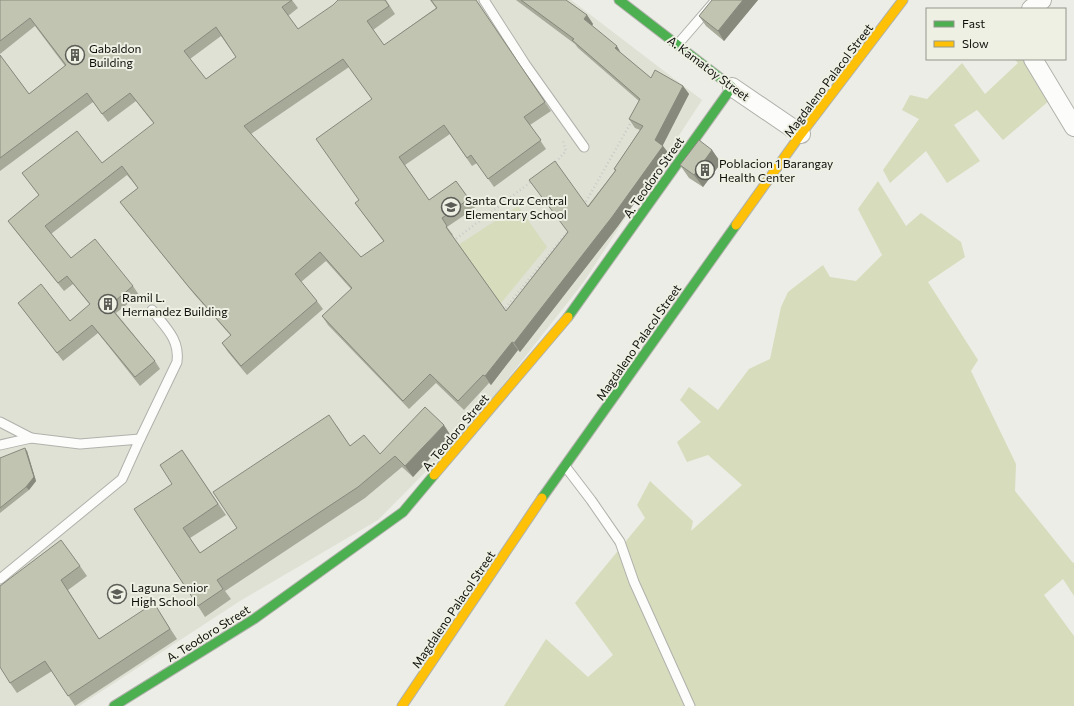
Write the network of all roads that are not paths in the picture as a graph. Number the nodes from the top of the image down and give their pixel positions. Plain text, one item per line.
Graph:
1 (484, 0) edge
2 (619, 0) edge
3 (716, 0) edge
4 (903, 0) edge
5 (1042, 0) edge
6 (1032, 8) edge
7 (678, 44) junction
8 (1034, 60) edge
9 (732, 88) junction
10 (1074, 127) edge
11 (801, 134) junction
12 (584, 147) dead end
13 (152, 310) dead end
14 (0, 422) edge
15 (31, 438) junction
16 (140, 439) junction
17 (0, 445) edge
18 (565, 466) junction
19 (0, 578) edge
20 (114, 706) edge
21 (402, 706) edge
22 (690, 706) edge

1 - 12 lane
2 - 7 street, A. Kamatoy Street
3 - 7 lane
4 - 11 street, Magdaleno Palacol Street
5 - 6 street
7 - 9 street, A. Kamatoy Street
8 - 10 street
9 - 11 street, A. Kamatoy Street
9 - 20 street, A. Teodoro Street
11 - 18 street, Magdaleno Palacol Street
13 - 16 lane
14 - 15 lane
15 - 16 lane
15 - 17 lane
16 - 19 lane
18 - 21 street, Magdaleno Palacol Street
18 - 22 lane

